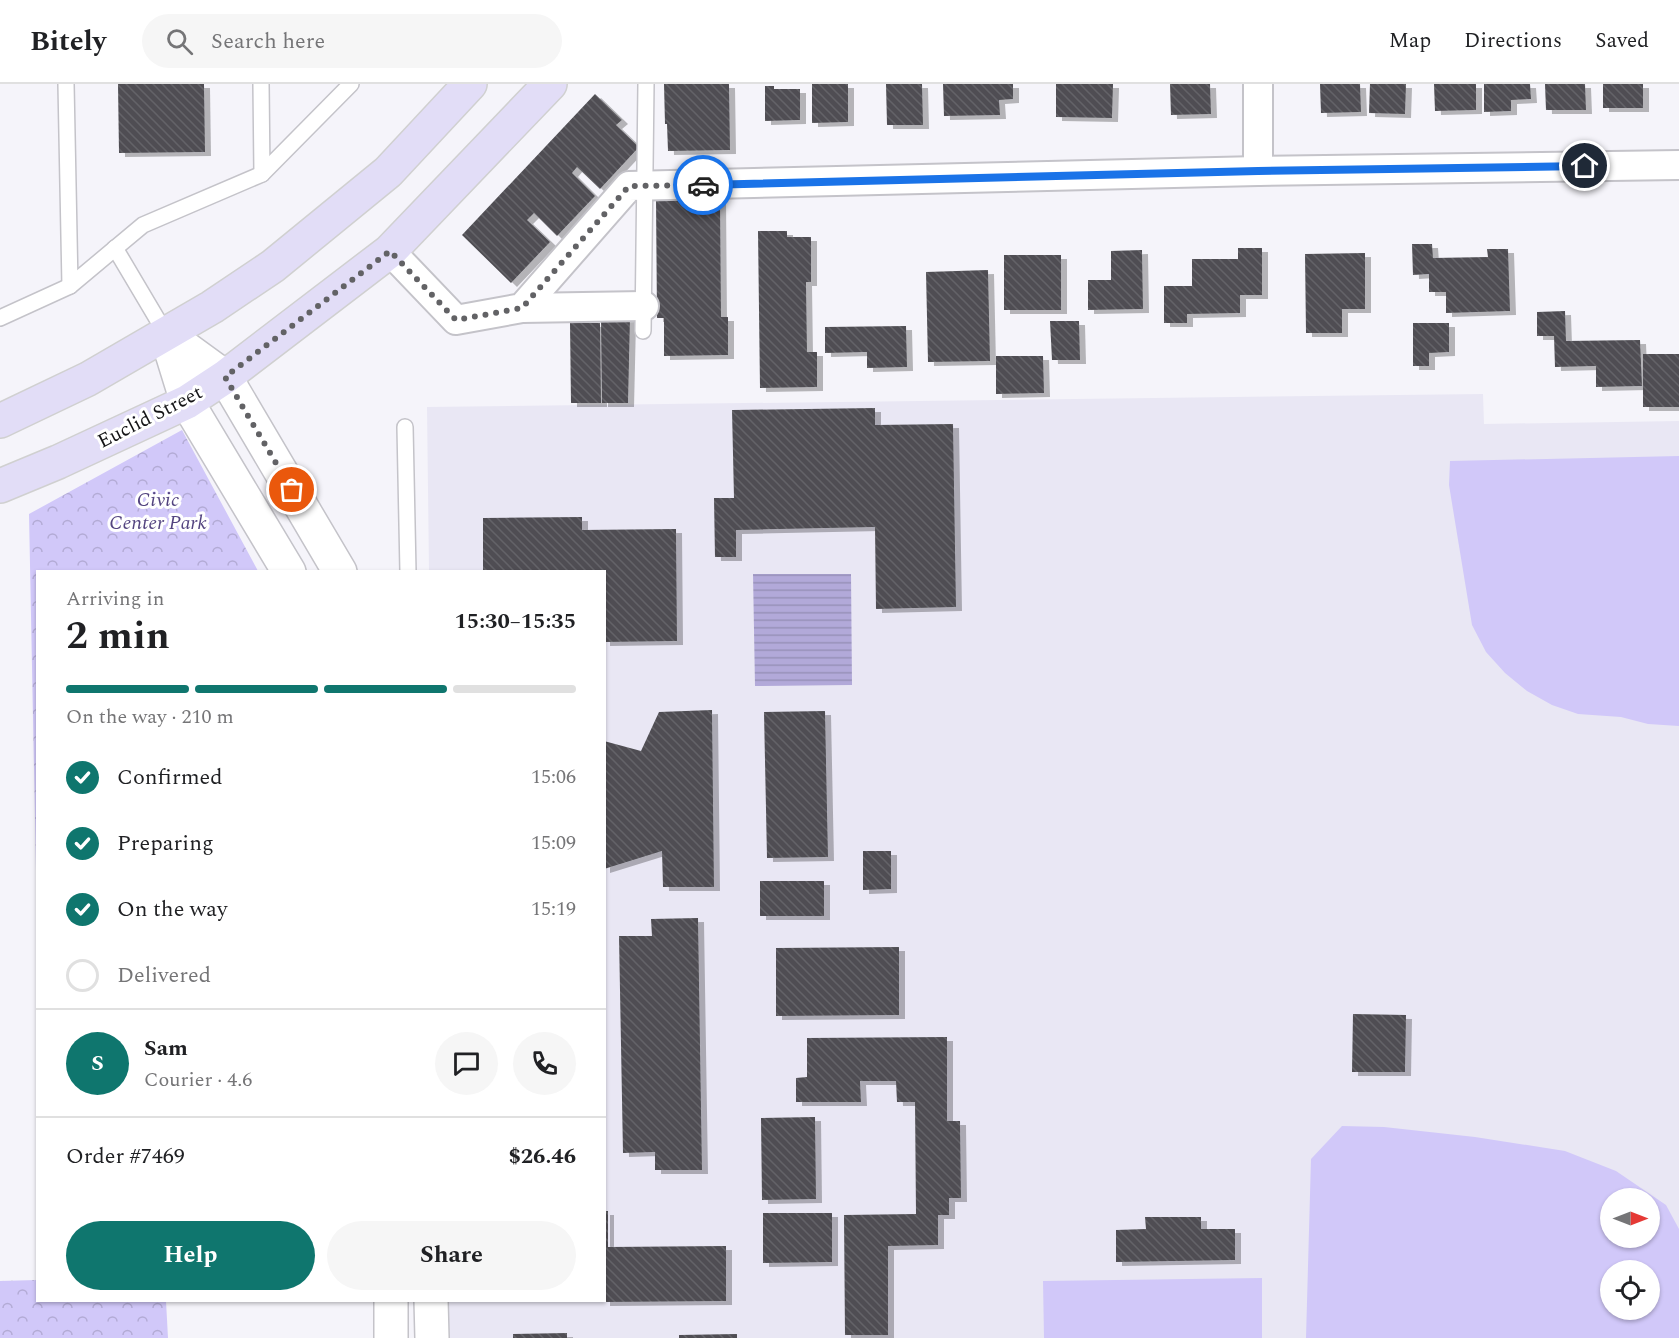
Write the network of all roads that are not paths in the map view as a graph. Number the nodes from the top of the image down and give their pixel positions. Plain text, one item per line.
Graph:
1 (66, 84) edge
2 (261, 84) edge
3 (351, 84) edge
4 (470, 84) edge
5 (550, 84) edge
6 (646, 84) edge
7 (1258, 84) edge
8 (1679, 165) edge
9 (1258, 171) junction
10 (262, 174) junction
11 (646, 186) junction
12 (115, 248) junction
13 (390, 251) junction
14 (70, 286) junction
15 (522, 308) junction
16 (0, 318) edge
17 (643, 318) joint
18 (166, 334) junction
19 (225, 377) junction
20 (187, 402) junction
21 (0, 422) edge
22 (405, 427) dead end
23 (0, 486) edge
24 (288, 570) edge
25 (339, 570) edge
26 (408, 570) edge
27 (391, 1302) edge
28 (431, 1302) edge
29 (392, 1338) edge
30 (432, 1338) edge

1 - 14 lane
2 - 10 lane
3 - 10 lane
4 - 18 main road
5 - 13 main road, Euclid Street
6 - 11 lane
7 - 9 street
8 - 9 street
9 - 11 street
10 - 12 lane
11 - 15 street
11 - 17 lane
12 - 14 lane
12 - 18 lane
13 - 15 street
13 - 19 main road, Euclid Street
14 - 16 lane
15 - 17 street
18 - 19 street
18 - 20 street
18 - 21 main road
19 - 20 main road, Euclid Street
19 - 25 street
20 - 23 main road, Euclid Street
20 - 24 street
22 - 26 lane
27 - 29 street
28 - 30 street

